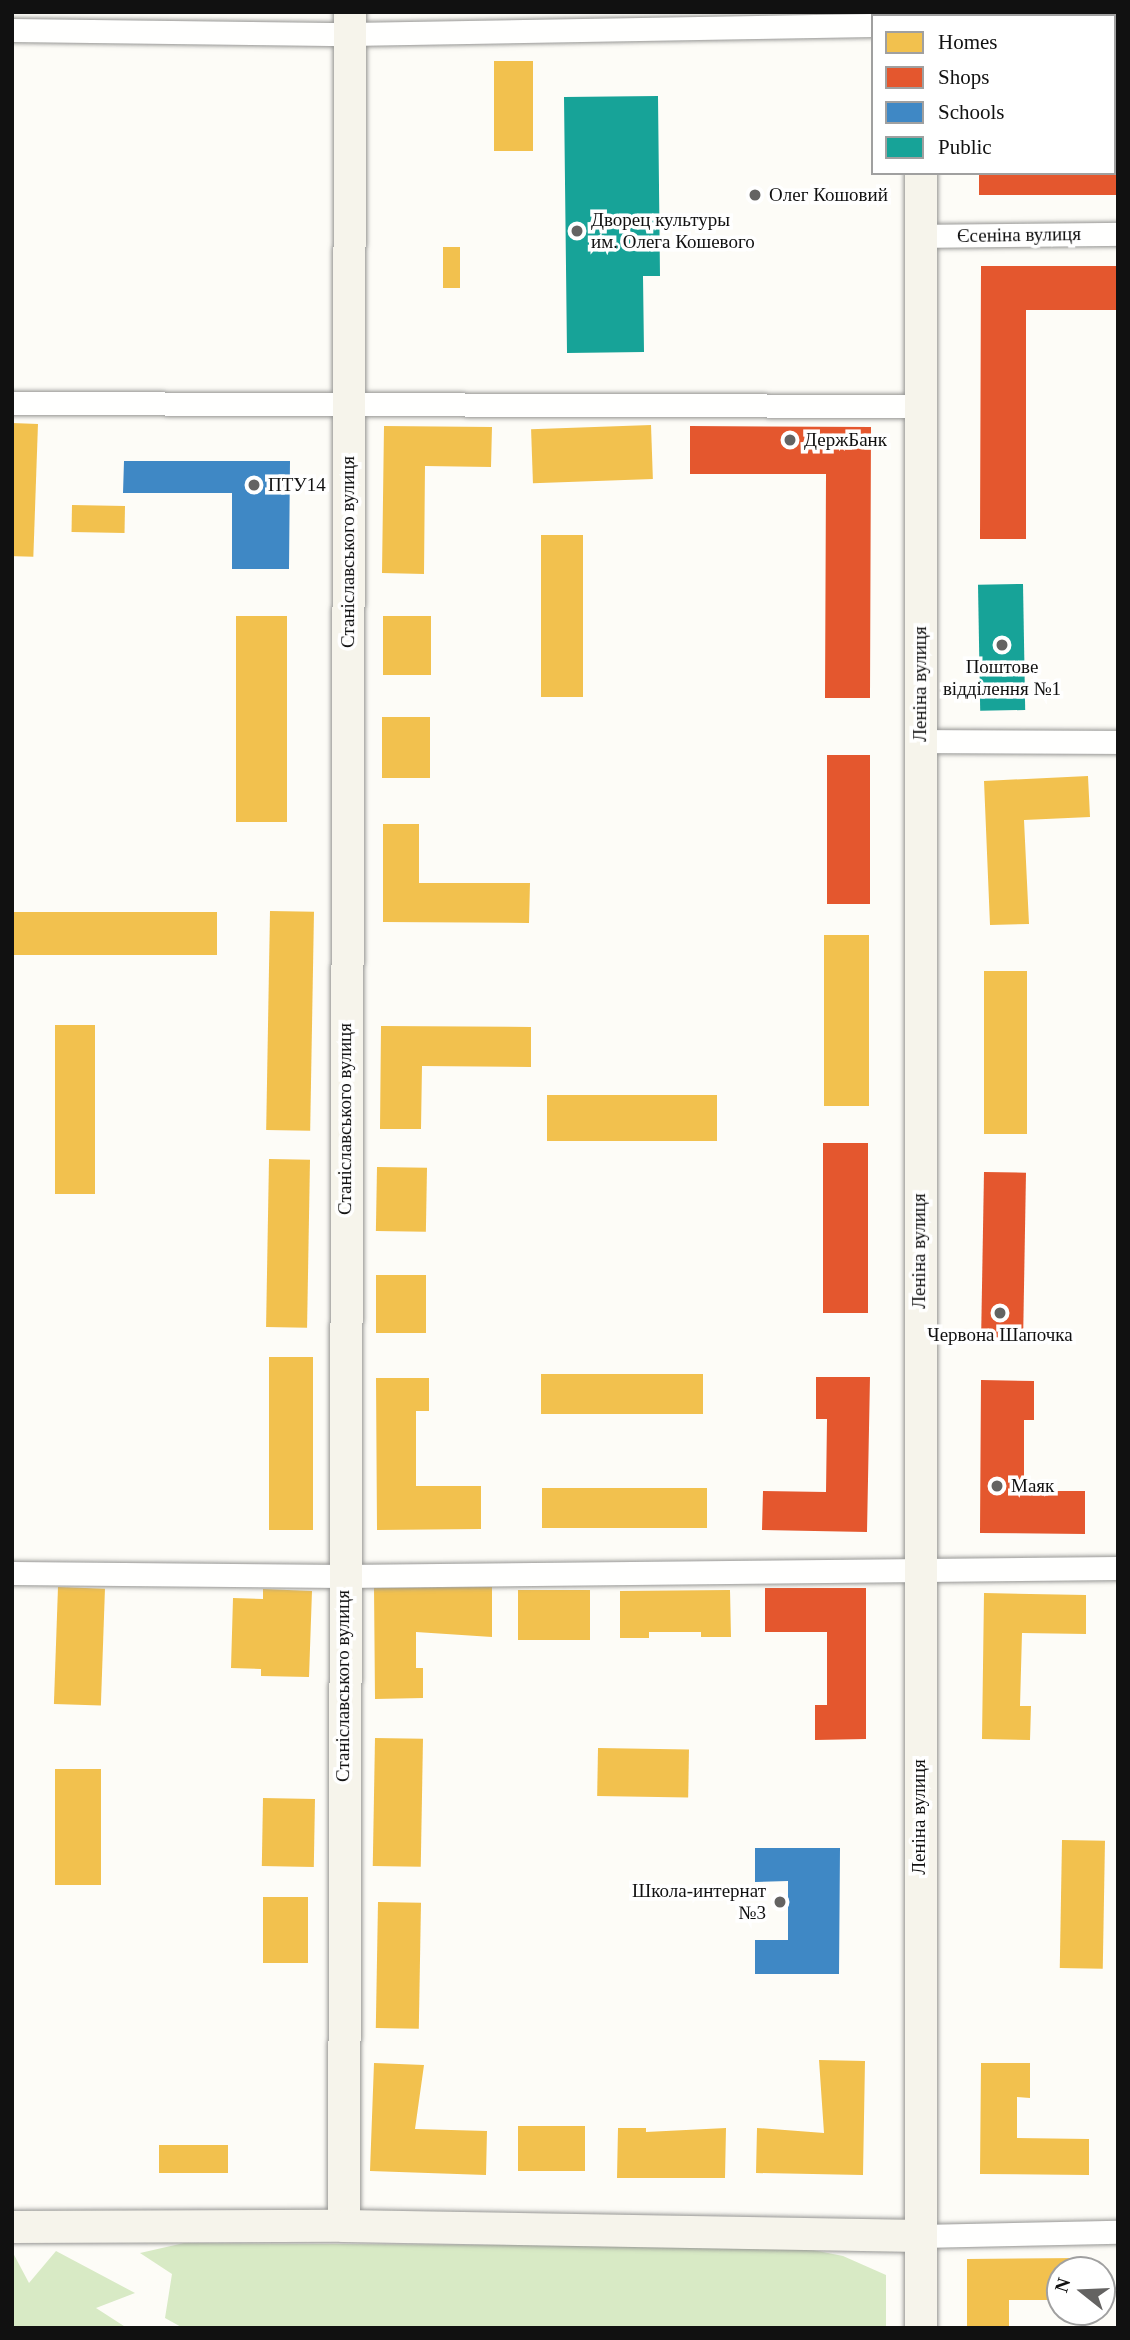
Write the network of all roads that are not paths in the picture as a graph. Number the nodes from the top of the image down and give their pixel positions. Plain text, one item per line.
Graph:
1 (350, 23) edge
2 (871, 25) edge
3 (12, 30) edge
4 (921, 175) edge
5 (1118, 234) edge
6 (921, 236) junction
7 (12, 403) edge
8 (920, 406) junction
9 (349, 407) junction
10 (920, 741) junction
11 (1118, 741) edge
12 (1118, 1568) edge
13 (918, 1571) junction
14 (12, 1573) edge
15 (343, 1576) junction
16 (344, 2226) junction
17 (12, 2227) edge
18 (1118, 2232) edge
19 (920, 2236) junction
20 (920, 2328) edge

1 - 2 street
1 - 3 street
1 - 9 street, Станіславського вулиця
4 - 6 street, Леніна вулиця
5 - 6 street, Єсеніна вулиця
6 - 8 street, Леніна вулиця
7 - 9 street
8 - 9 street
8 - 10 street, Леніна вулиця
9 - 15 street, Станіславського вулиця
10 - 11 street
10 - 13 street, Леніна вулиця
12 - 13 street
13 - 15 street
13 - 19 street, Леніна вулиця
14 - 15 street
15 - 16 street, Станіславського вулиця
16 - 17 street
16 - 19 street
18 - 19 street
19 - 20 street, Леніна вулиця

